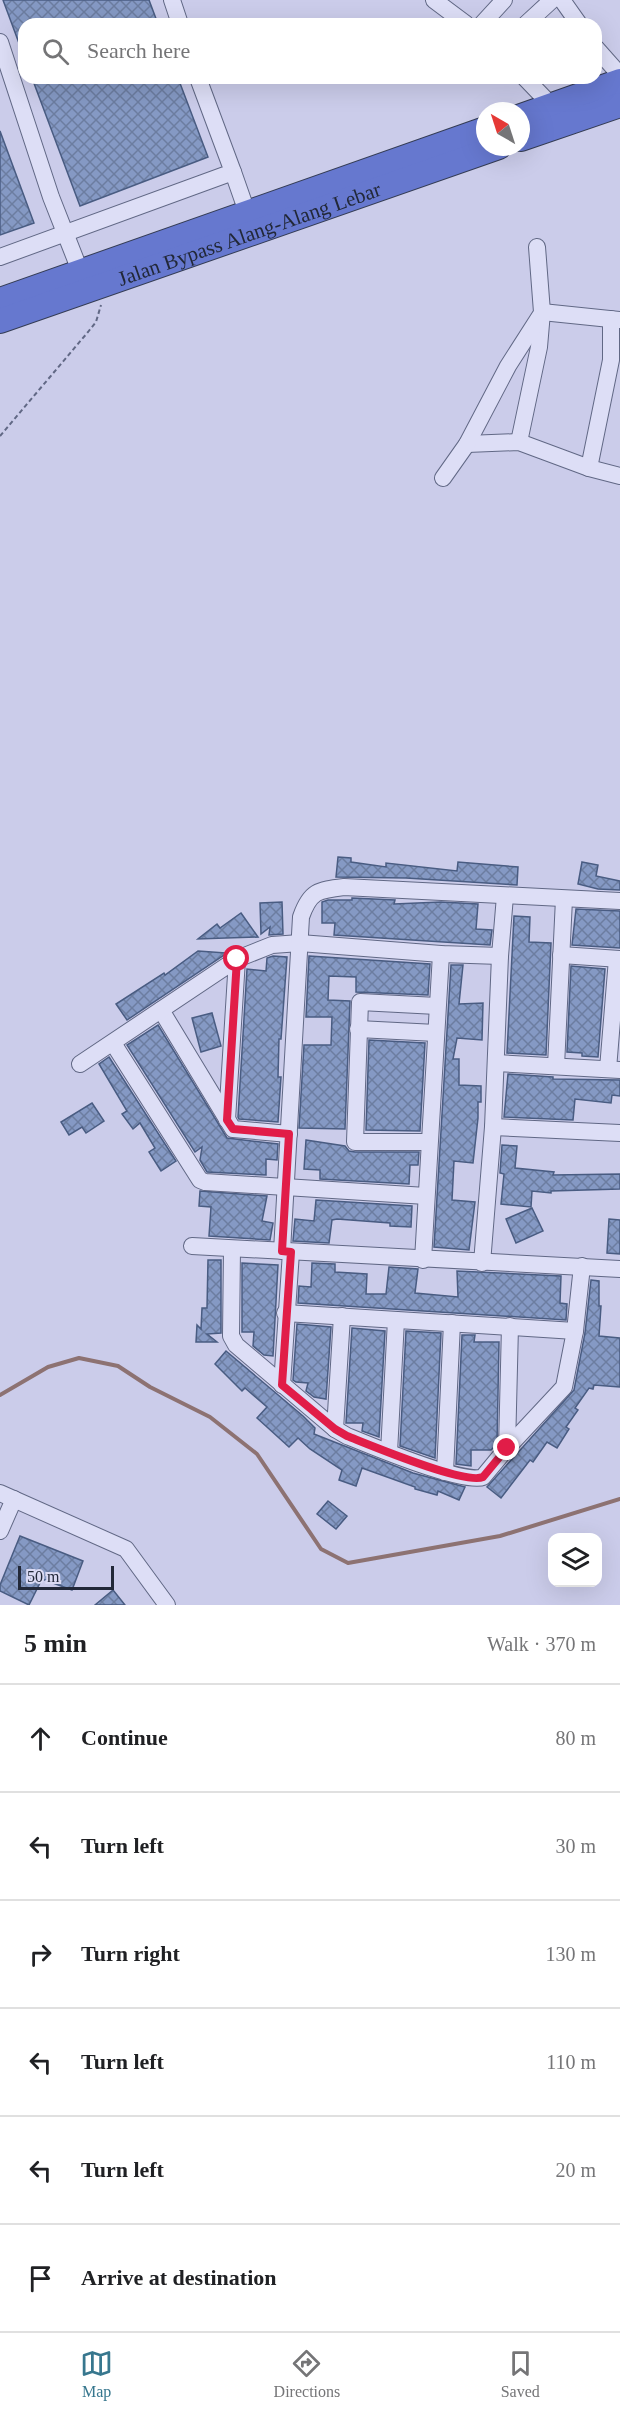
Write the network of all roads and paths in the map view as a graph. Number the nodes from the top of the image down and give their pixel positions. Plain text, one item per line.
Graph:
1 (172, 0) edge
2 (434, 0) edge
3 (504, 0) edge
4 (552, 0) edge
5 (561, 0) edge
6 (178, 18) edge
7 (458, 18) edge
8 (488, 18) edge
9 (532, 18) edge
10 (574, 18) edge
11 (0, 42) edge
12 (602, 55) edge
13 (620, 75) edge
14 (620, 81) edge
15 (200, 84) edge
16 (531, 84) edge
17 (551, 105) junction
18 (620, 105) edge
19 (530, 113) edge
20 (476, 132) edge
21 (530, 136) edge
22 (476, 154) edge
23 (233, 172) junction
24 (247, 212) junction
25 (65, 234) junction
26 (537, 247) dead end
27 (0, 257) edge
28 (91, 282) junction
29 (0, 300) edge
30 (542, 312) junction
31 (616, 320) edge
32 (0, 321) edge
33 (0, 436) edge
34 (519, 442) junction
35 (467, 444) junction
36 (589, 468) junction
37 (620, 476) edge
38 (443, 478) dead end
39 (505, 896) junction
40 (564, 899) junction
41 (620, 901) edge
42 (300, 943) junction
43 (441, 954) junction
44 (561, 955) junction
45 (500, 956) junction
46 (237, 959) junction
47 (618, 959) edge
48 (437, 1006) junction
49 (161, 1010) junction
50 (616, 1019) edge
51 (358, 1029) junction
52 (436, 1033) junction
53 (113, 1043) junction
54 (496, 1063) junction
55 (80, 1065) dead end
56 (556, 1066) junction
57 (614, 1070) edge
58 (227, 1120) junction
59 (493, 1126) junction
60 (620, 1133) edge
61 (289, 1134) junction
62 (428, 1142) junction
63 (286, 1187) junction
64 (426, 1196) junction
65 (192, 1246) dead end
66 (232, 1249) junction
67 (287, 1252) junction
68 (423, 1260) junction
69 (482, 1263) junction
70 (582, 1266) junction
71 (620, 1269) edge
72 (285, 1313) junction
73 (342, 1316) junction
74 (396, 1320) junction
75 (452, 1323) junction
76 (510, 1326) junction
77 (575, 1331) junction
78 (282, 1385) junction
79 (335, 1429) junction
80 (507, 1448) junction
81 (389, 1452) junction
82 (445, 1472) junction
83 (7, 1496) edge
84 (0, 1531) edge
85 (167, 1605) edge

1 - 6 street
2 - 7 street
3 - 8 street
4 - 9 street
5 - 10 street
11 - 25 street
12 - 13 street
14 - 17 highway
15 - 23 street
16 - 17 street
17 - 19 highway
18 - 21 highway
20 - 24 highway, Jalan Bypass Alang-Alang Lebar
22 - 28 highway, Jalan Bypass Alang-Alang Lebar
23 - 24 street
23 - 25 street
24 - 28 highway, Jalan Bypass Alang-Alang Lebar
25 - 27 street
25 - 28 street
26 - 30 street
28 - 29 highway, Jalan Bypass Alang-Alang Lebar
28 - 32 highway, Jalan Bypass Alang-Alang Lebar
28 - 33 path
30 - 31 street
30 - 34 street
30 - 35 street
31 - 36 street
34 - 35 street
34 - 36 street
35 - 38 street
36 - 37 street
39 - 40 street
39 - 42 street
39 - 45 street
40 - 41 street
40 - 44 street
42 - 43 street
42 - 46 street
42 - 61 street
43 - 45 street
43 - 48 street
44 - 47 street
44 - 56 street
45 - 54 street
46 - 49 street
46 - 58 street
47 - 50 street
48 - 51 street
48 - 52 street
49 - 53 street
49 - 58 street
50 - 57 street
51 - 52 street
51 - 62 street
52 - 62 street
53 - 55 street
53 - 63 street
54 - 56 street
54 - 59 street
56 - 57 street
58 - 61 street
59 - 60 street
59 - 69 street
61 - 63 street
62 - 64 street
63 - 64 street
63 - 67 street
64 - 68 street
65 - 66 street
66 - 67 street
66 - 78 street
67 - 68 street
67 - 72 street
68 - 69 street
69 - 70 street
70 - 71 street
70 - 77 street
72 - 73 street
72 - 78 street
73 - 74 street
73 - 79 street
74 - 75 street
74 - 81 street
75 - 76 street
75 - 82 street
76 - 77 street
76 - 80 street
77 - 80 street
78 - 79 street
79 - 81 street
80 - 82 street
81 - 82 street
83 - 84 street
83 - 85 street

